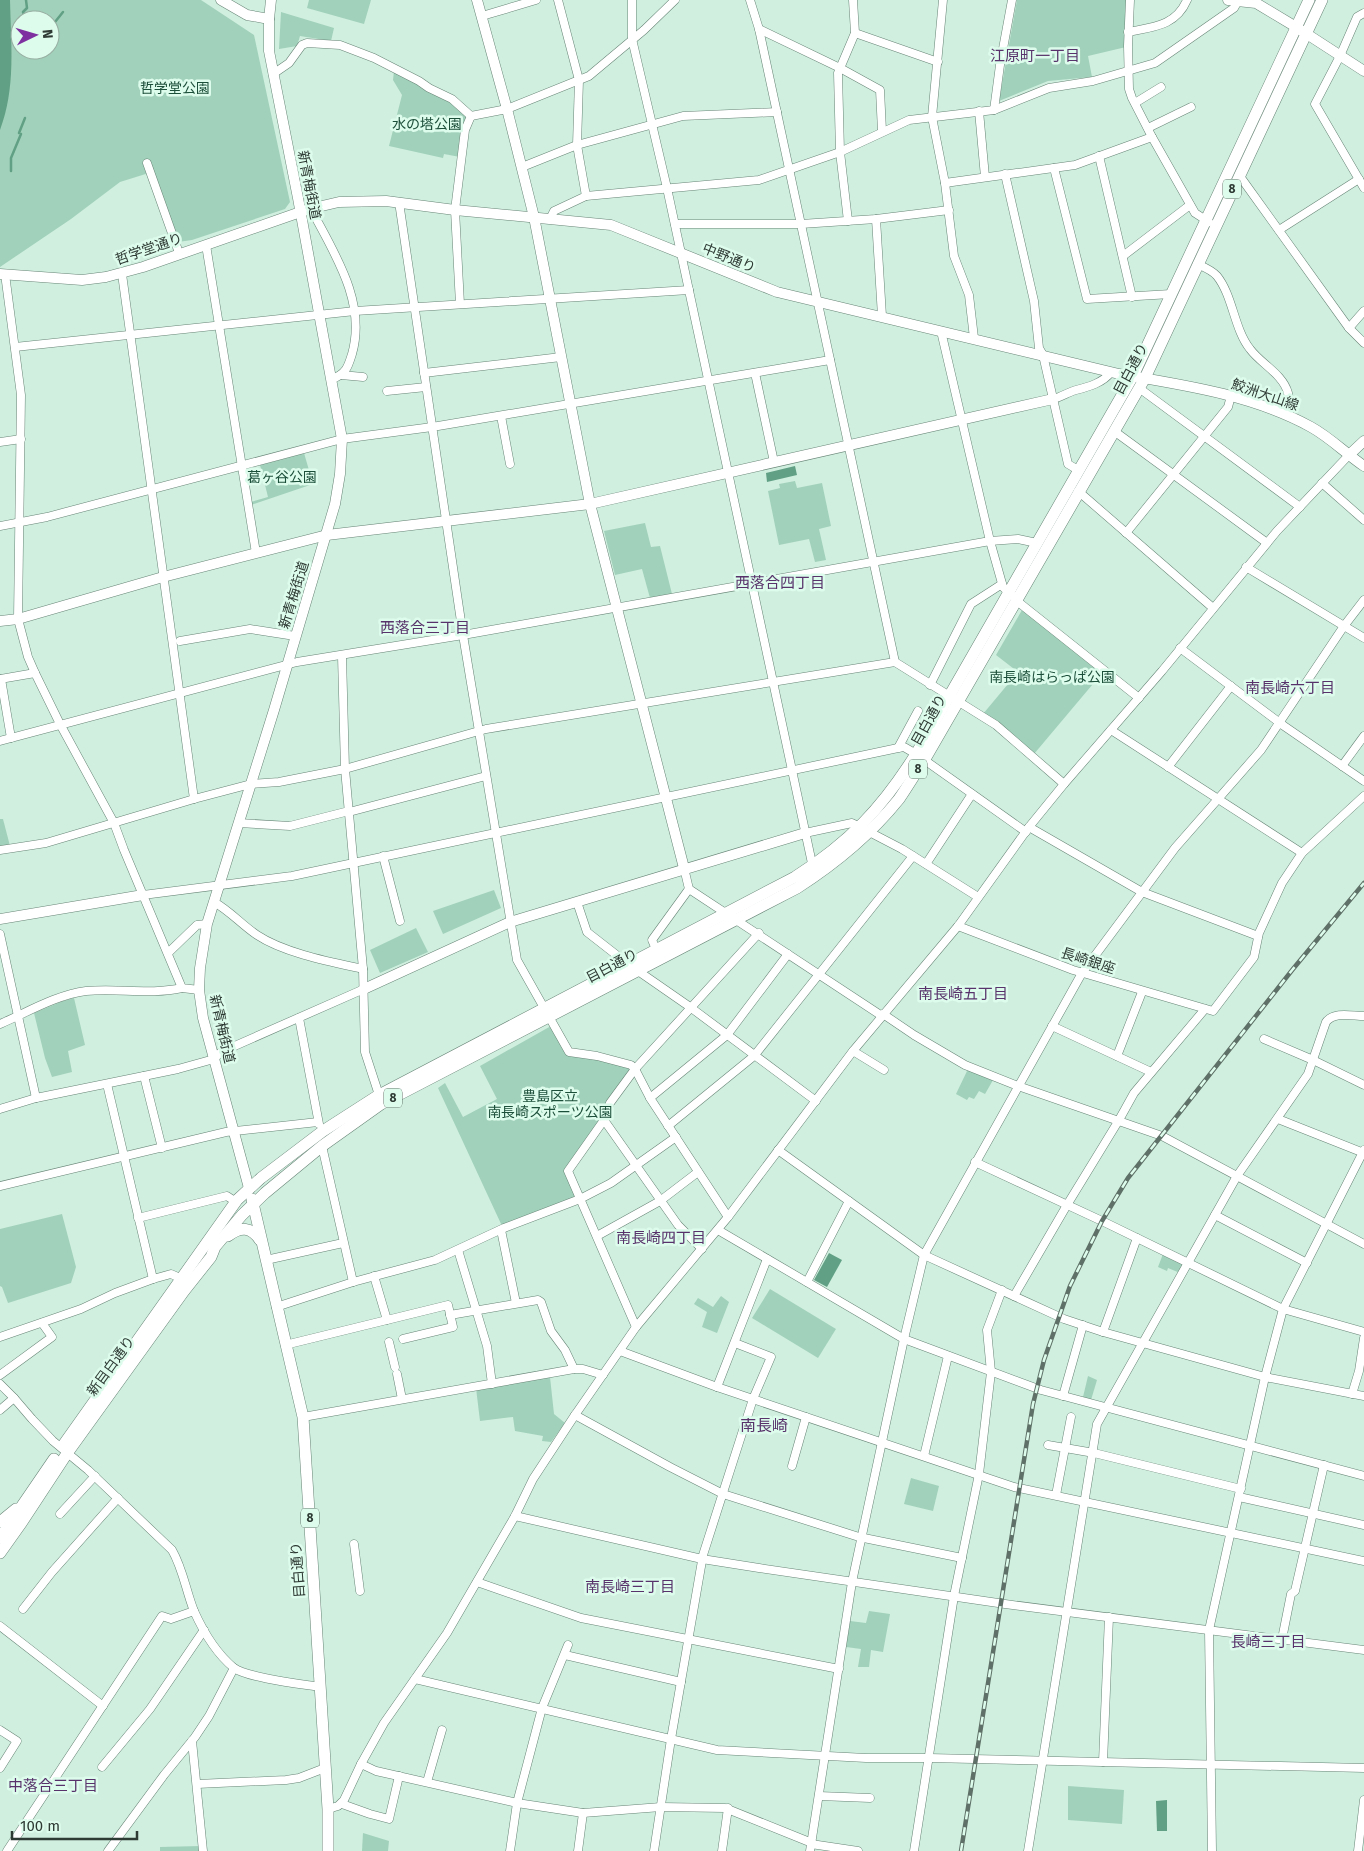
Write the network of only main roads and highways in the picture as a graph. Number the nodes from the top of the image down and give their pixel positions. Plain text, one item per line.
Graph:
1 (1309, 0) edge
2 (1322, 0) edge
3 (1301, 30) junction
4 (1211, 223) junction
5 (1009, 592) junction
6 (729, 916) junction
7 (633, 967) junction
8 (546, 1013) junction
9 (249, 1188) junction
10 (253, 1203) junction
11 (262, 1244) junction
12 (215, 1247) junction
13 (65, 1450) junction
14 (26, 1501) junction
15 (0, 1522) edge
16 (22, 1522) junction
17 (0, 1538) edge
18 (0, 1553) edge
19 (0, 1562) edge
20 (328, 1851) edge

1 - 3 main road, 目白通り / 8
2 - 3 main road, 目白通り / 8
3 - 4 main road, 目白通り / 8
3 - 4 main road, 目白通り / 8
4 - 5 main road, 目白通り / 8
4 - 5 main road, 目白通り / 8
5 - 6 main road, 目白通り / 8
6 - 7 main road, 目白通り / 8
6 - 7 main road, 目白通り / 8
7 - 8 main road, 目白通り / 8
8 - 9 main road, 目白通り / 8
8 - 10 main road, 目白通り / 8
9 - 10 main road, 目白通り / 8
9 - 13 main road, 新目白通り / 8
10 - 11 main road, 目白通り / 8
10 - 12 main road, 新目白通り / 8
11 - 12 main road, 8
11 - 20 main road, 目白通り / 8
12 - 13 main road, 新目白通り / 8
13 - 14 main road, 新目白通り / 8
13 - 16 main road, 新目白通り / 8
14 - 15 main road
14 - 17 main road, 新目白通り / 8
16 - 18 main road, 新目白通り / 8
16 - 19 main road

